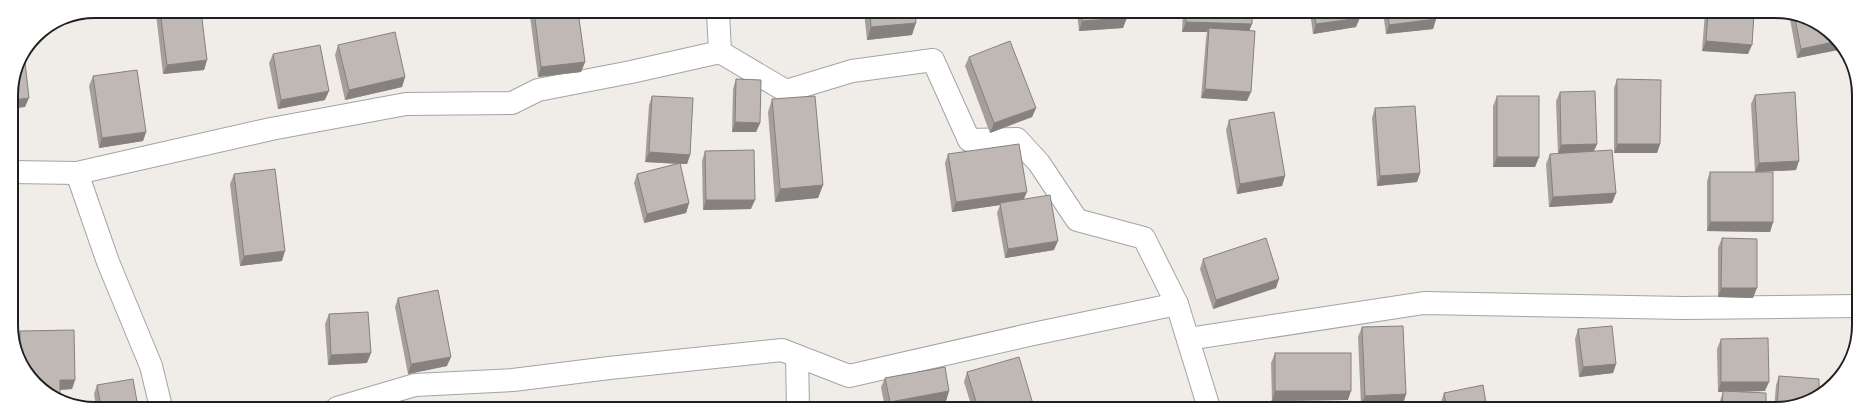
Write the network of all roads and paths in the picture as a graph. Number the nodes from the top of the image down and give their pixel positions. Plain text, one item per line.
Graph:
1 (718, 18) edge
2 (720, 52) junction
3 (18, 172) edge
4 (77, 173) junction
5 (1177, 304) junction
6 (1852, 306) edge
7 (1188, 339) junction
8 (797, 356) junction
9 (160, 402) edge
10 (357, 402) edge
11 (798, 402) edge
12 (1207, 402) edge

1 - 2 street
2 - 4 street
2 - 5 street
3 - 4 street
4 - 9 street
5 - 7 street
5 - 8 street
6 - 7 street
7 - 12 street
8 - 10 street
8 - 11 street

